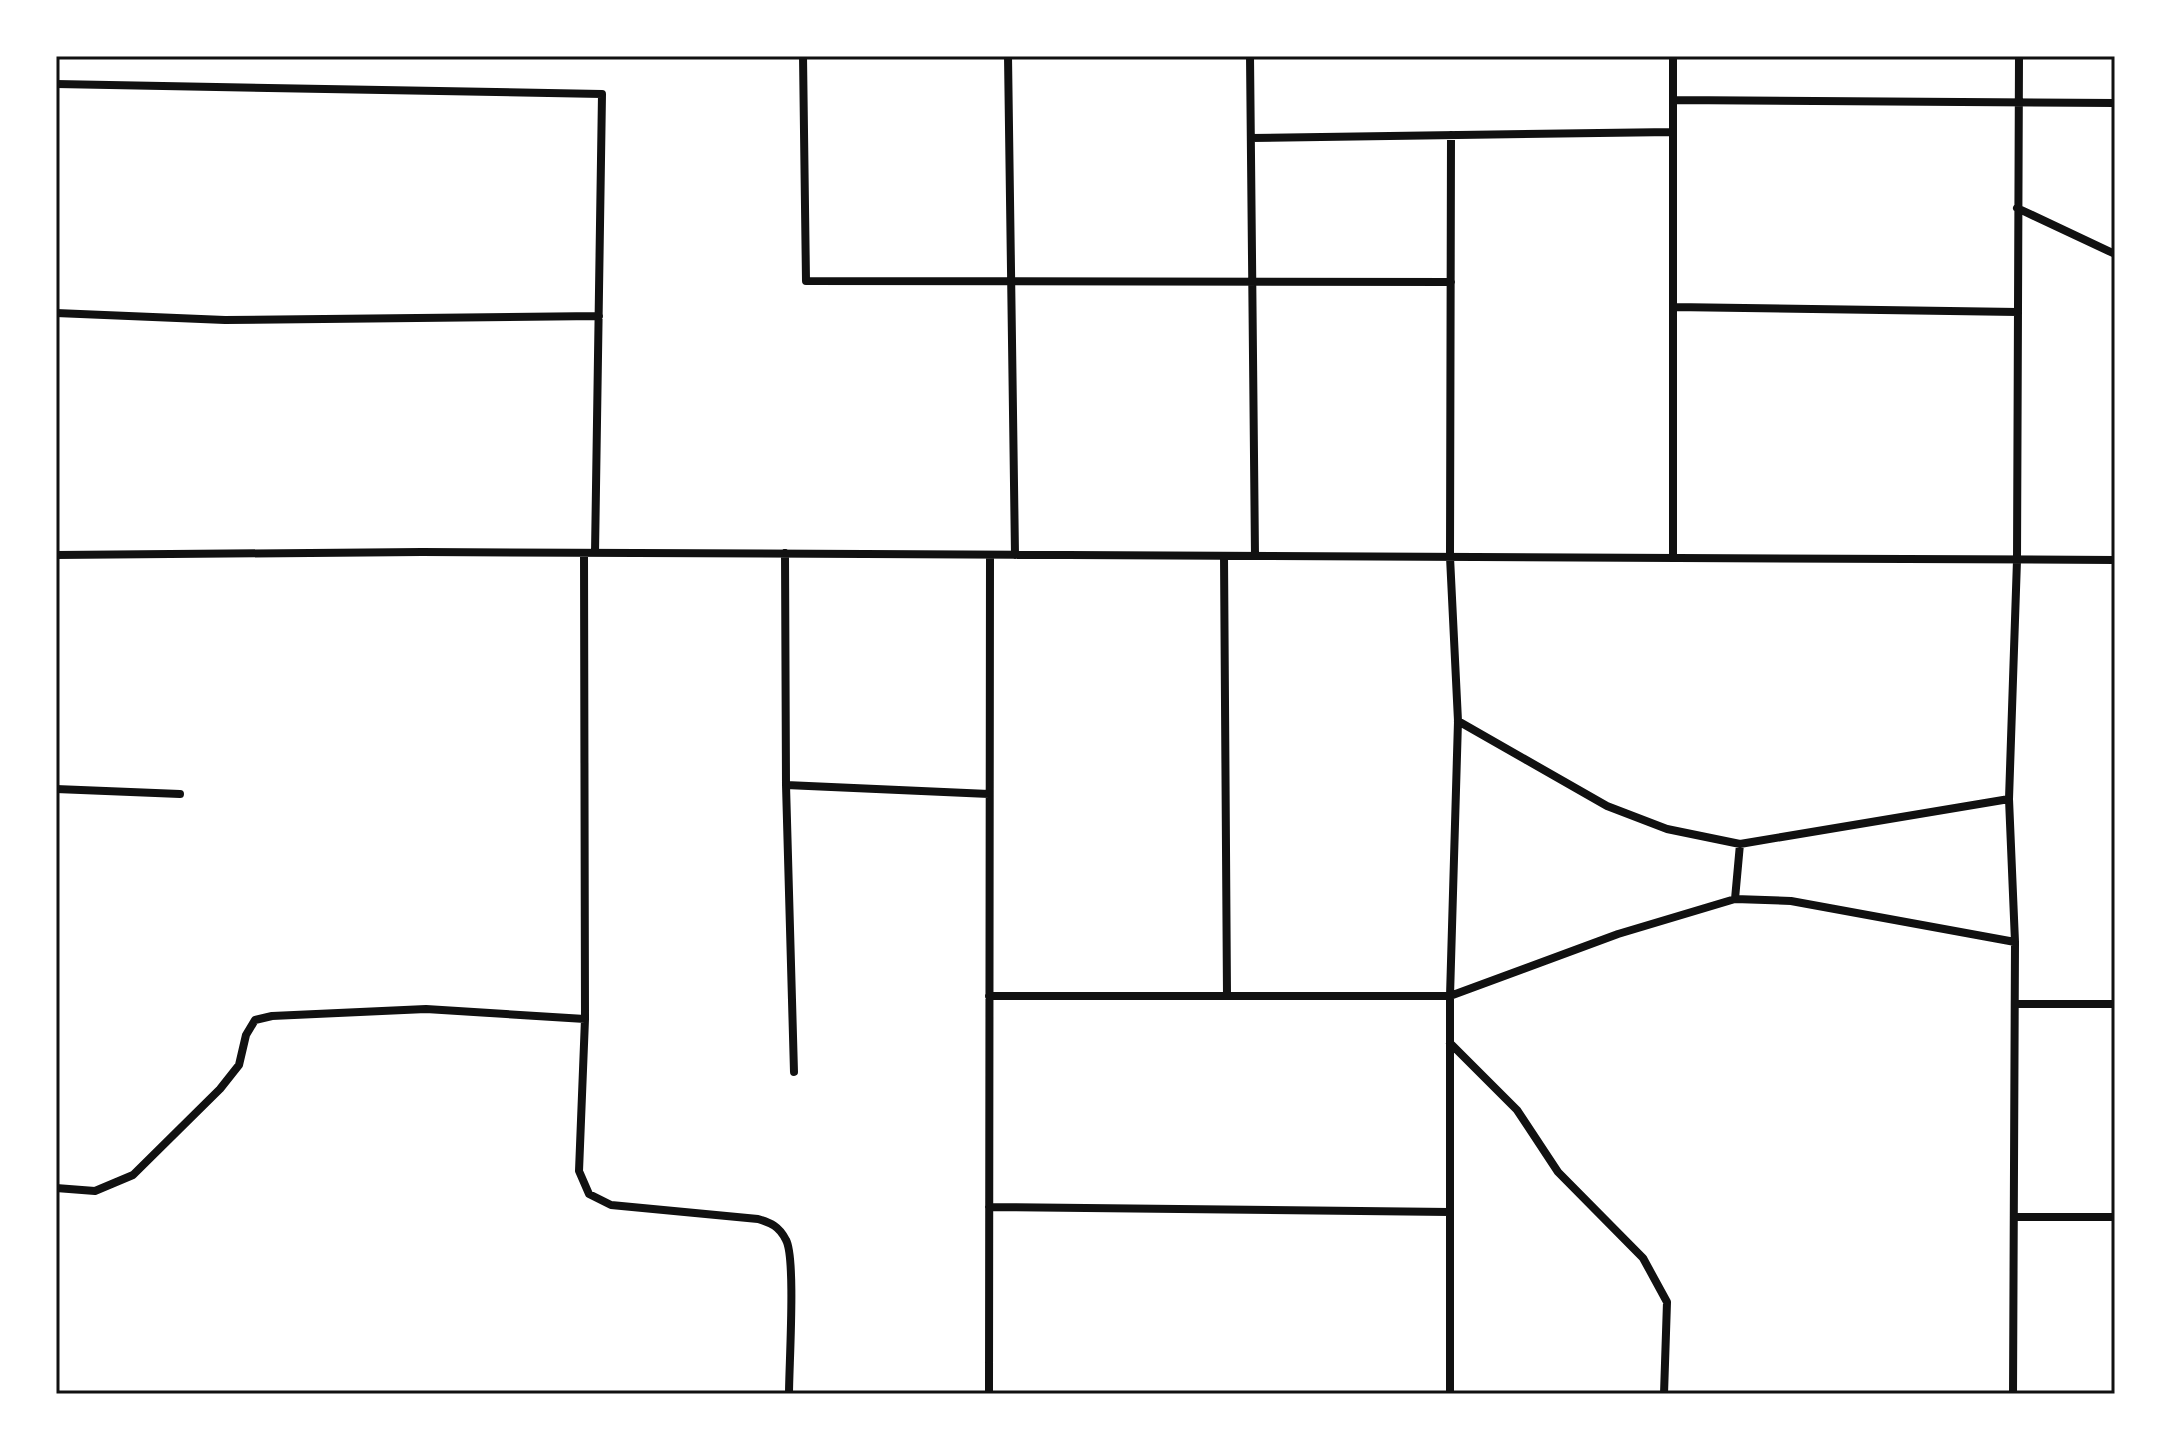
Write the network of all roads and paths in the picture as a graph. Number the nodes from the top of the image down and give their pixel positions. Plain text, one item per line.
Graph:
1 (803, 56) edge
2 (1008, 56) edge
3 (1250, 56) edge
4 (1673, 56) edge
5 (2019, 56) edge
6 (56, 84) edge
7 (1673, 100) junction
8 (2019, 102) junction
9 (2115, 103) edge
10 (1673, 132) junction
11 (1451, 135) junction
12 (1251, 138) junction
13 (2017, 208) junction
14 (2115, 254) edge
15 (1011, 282) junction
16 (1252, 282) junction
17 (1451, 282) junction
18 (1673, 307) junction
19 (2018, 312) junction
20 (56, 313) edge
21 (599, 316) junction
22 (584, 553) junction
23 (595, 553) junction
24 (785, 553) junction
25 (56, 555) edge
26 (990, 555) junction
27 (1015, 555) junction
28 (1224, 556) junction
29 (1255, 556) junction
30 (1450, 557) junction
31 (1673, 558) junction
32 (2017, 560) junction
33 (2115, 560) edge
34 (1458, 721) junction
35 (786, 785) junction
36 (56, 789) edge
37 (180, 794) dead end
38 (989, 794) junction
39 (2009, 799) junction
40 (1740, 844) junction
41 (1735, 899) junction
42 (2015, 942) junction
43 (989, 996) junction
44 (1227, 996) junction
45 (1450, 996) junction
46 (2015, 1004) junction
47 (2115, 1004) edge
48 (585, 1019) junction
49 (1450, 1043) junction
50 (794, 1072) dead end
51 (56, 1188) edge
52 (989, 1207) junction
53 (1450, 1212) junction
54 (2014, 1217) junction
55 (2115, 1217) edge
56 (789, 1394) edge
57 (989, 1394) edge
58 (1450, 1394) edge
59 (1664, 1394) edge
60 (2013, 1394) edge

1 - 15 street
2 - 15 street
3 - 12 street
4 - 7 street
5 - 8 street
6 - 21 street
7 - 8 street
7 - 10 street
8 - 9 street
8 - 13 street
10 - 11 street
10 - 18 street
11 - 12 street
11 - 17 street
12 - 16 street
13 - 14 street
13 - 19 street
15 - 16 street
15 - 27 street
16 - 17 street
16 - 29 street
17 - 30 street
18 - 19 street
18 - 31 street
19 - 32 street
20 - 21 street
21 - 23 street
22 - 23 street
22 - 25 street
22 - 48 street
23 - 24 street
24 - 26 street
24 - 35 street
26 - 27 street
26 - 38 street
27 - 28 street
28 - 29 street
28 - 44 street
29 - 30 street
30 - 31 street
30 - 34 street
31 - 32 street
32 - 33 street
32 - 39 street
34 - 40 street
34 - 45 street
35 - 38 street
35 - 50 street
36 - 37 street
38 - 43 street
39 - 40 street
39 - 42 street
40 - 41 street
41 - 42 street
41 - 45 street
42 - 46 street
43 - 44 street
43 - 52 street
44 - 45 street
45 - 49 street
46 - 47 street
46 - 54 street
48 - 51 street
48 - 56 street
49 - 53 street
49 - 59 street
52 - 53 street
52 - 57 street
53 - 58 street
54 - 55 street
54 - 60 street

